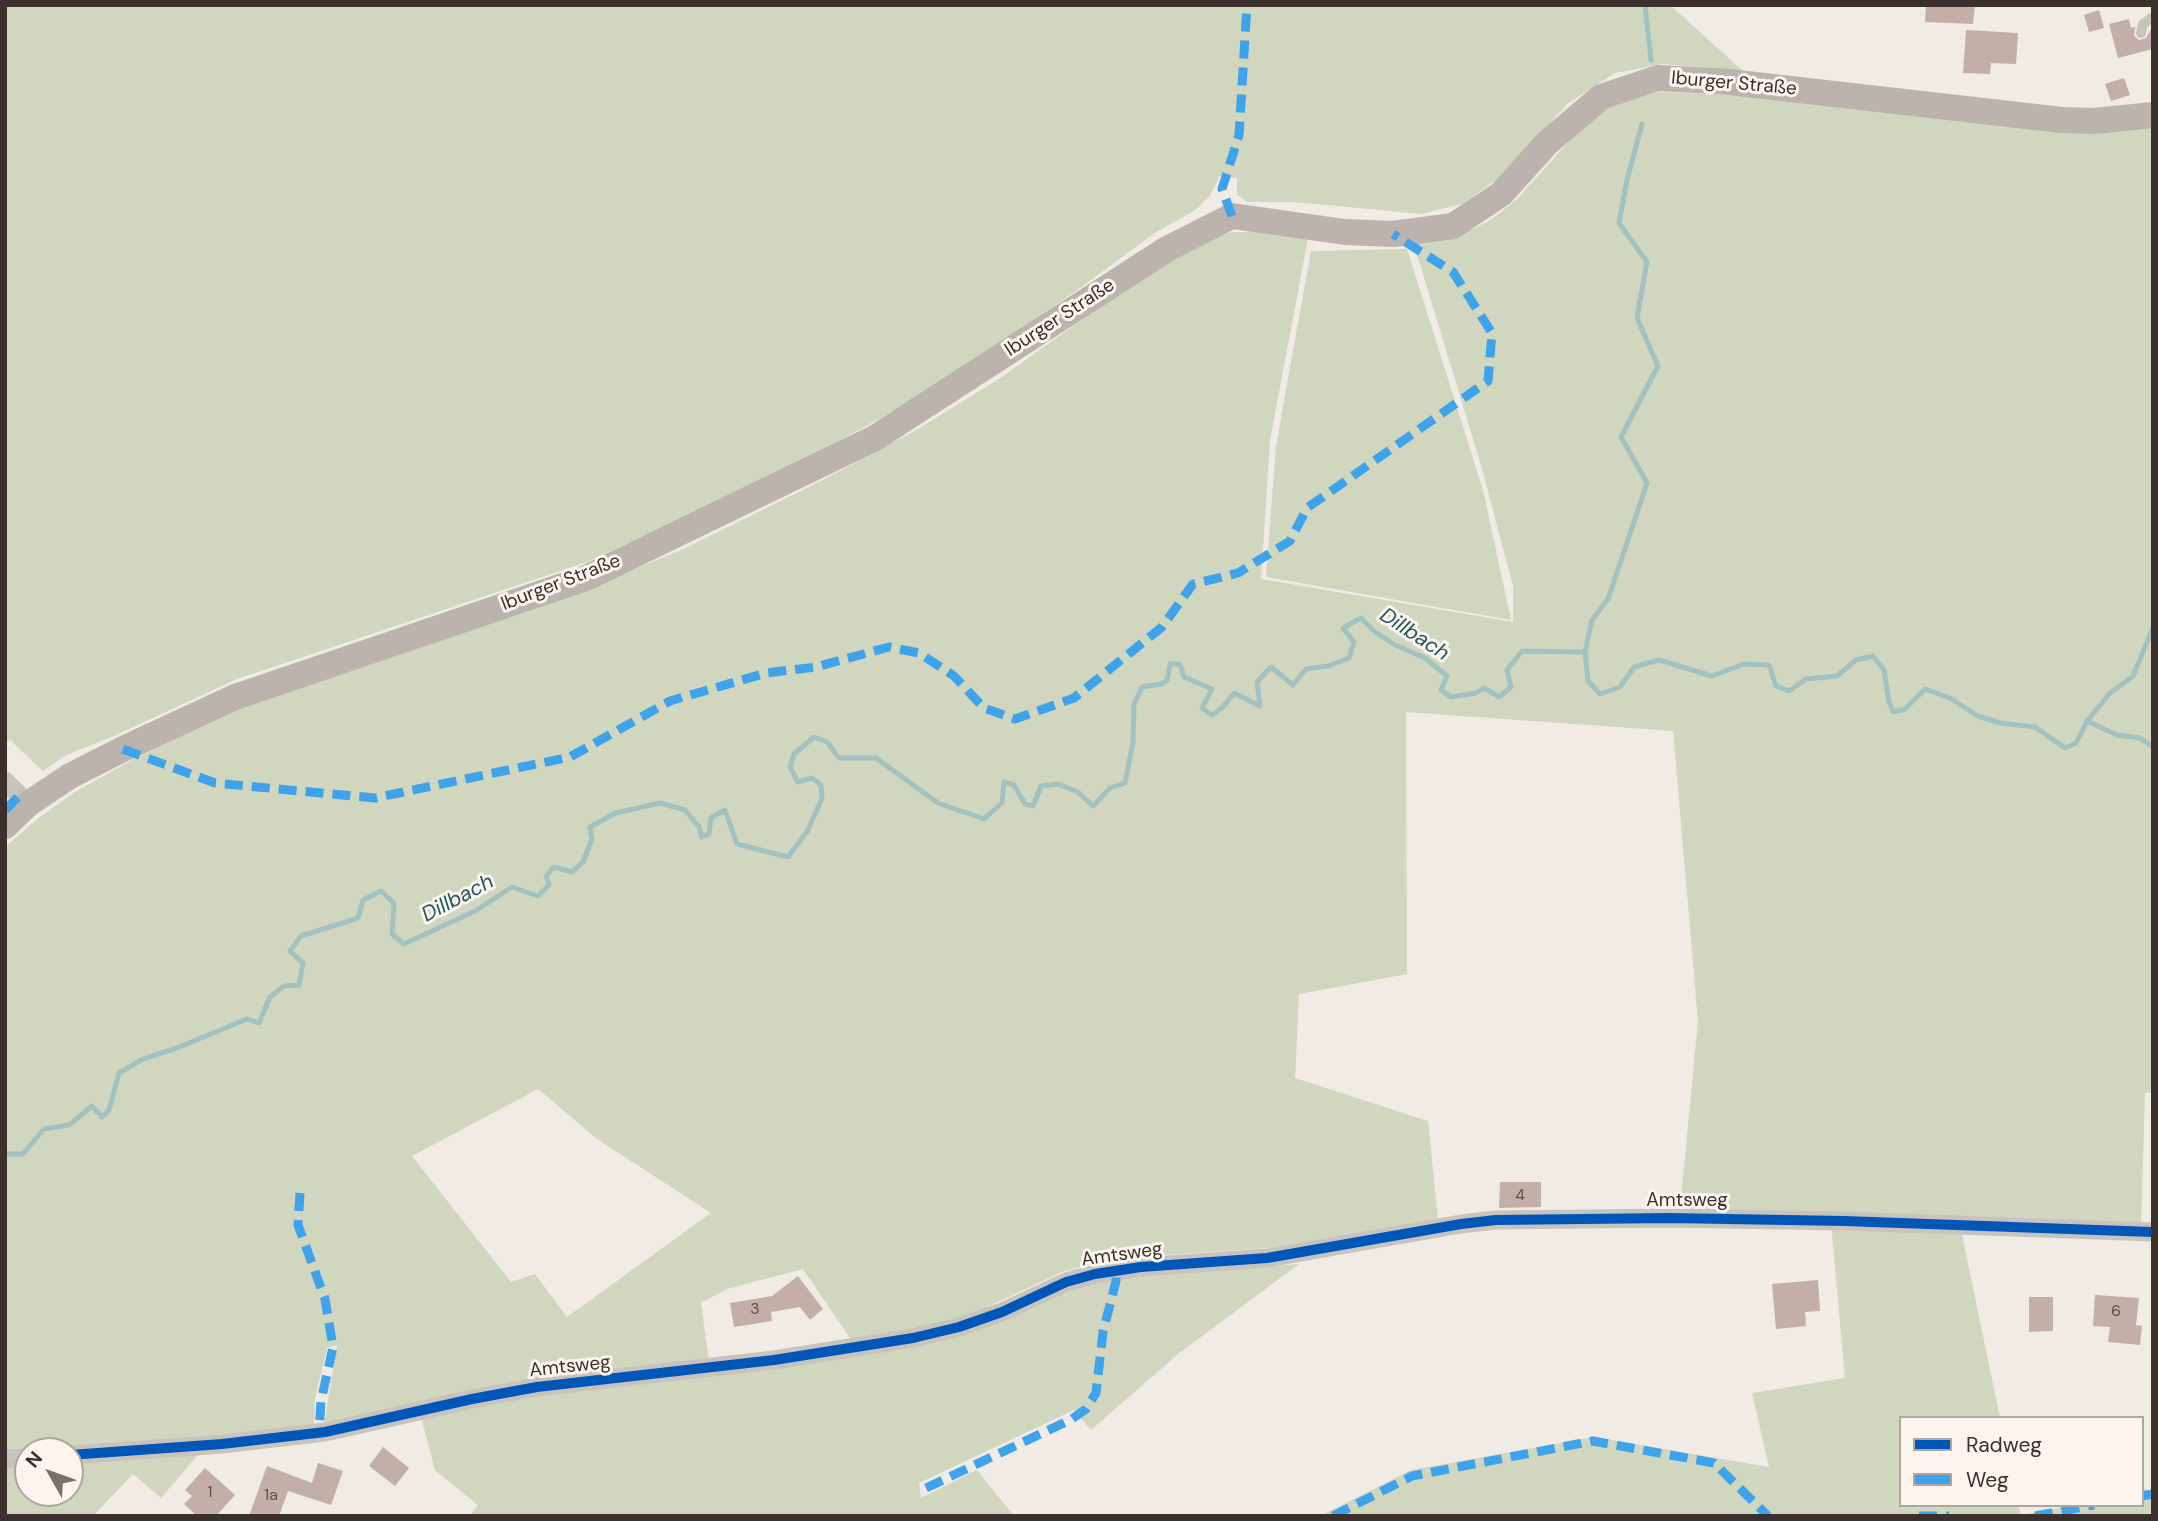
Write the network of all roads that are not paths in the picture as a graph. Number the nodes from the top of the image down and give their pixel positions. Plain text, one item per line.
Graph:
1 (2153, 17) edge
2 (2141, 33) dead end
3 (2153, 114) edge
4 (5, 781) edge
5 (28, 804) junction
6 (5, 826) edge
7 (2153, 1232) edge
8 (84, 1454) edge

1 - 2 lane
3 - 5 main road, Iburger Straße
4 - 5 street
5 - 6 main road, Iburger Straße
7 - 8 street, Amtsweg

